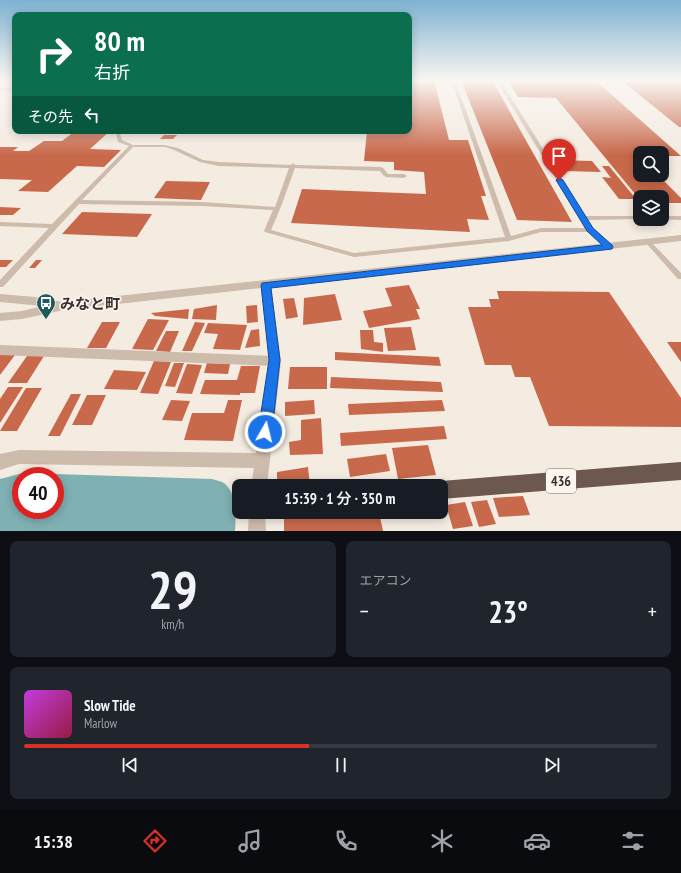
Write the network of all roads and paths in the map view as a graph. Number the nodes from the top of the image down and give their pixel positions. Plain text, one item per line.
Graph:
1 (462, 105) edge
2 (513, 105) edge
3 (118, 134) edge
4 (132, 146) junction
5 (293, 165) junction
6 (404, 176) dead end
7 (78, 202) junction
8 (277, 210) junction
9 (582, 218) junction
10 (633, 218) edge
11 (669, 218) edge
12 (681, 218) edge
13 (0, 224) edge
14 (54, 226) junction
15 (590, 230) junction
16 (509, 238) junction
17 (681, 238) edge
18 (648, 242) junction
19 (609, 247) junction
20 (681, 277) edge
21 (0, 285) edge
22 (266, 285) junction
23 (0, 298) edge
24 (64, 306) junction
25 (0, 317) edge
26 (0, 350) edge
27 (275, 360) junction
28 (0, 456) edge
29 (19, 457) junction
30 (261, 461) junction
31 (0, 462) edge
32 (681, 471) edge
33 (260, 479) edge
34 (448, 490) edge
35 (257, 519) edge
36 (256, 531) edge

1 - 16 lane
2 - 9 lane
3 - 4 lane
4 - 5 lane
4 - 7 lane
5 - 6 lane
5 - 8 lane
7 - 8 lane
7 - 14 lane
8 - 16 lane
9 - 10 lane
9 - 15 lane
11 - 12 lane
13 - 14 lane
14 - 21 lane
15 - 16 lane
15 - 19 lane
17 - 18 street
18 - 19 street
18 - 20 lane
19 - 22 street
22 - 24 street
22 - 27 street
23 - 24 street
24 - 25 street
26 - 27 street
27 - 30 street
28 - 29 lane
29 - 30 street
29 - 31 street
30 - 33 street
32 - 34 highway, 436
35 - 36 street

